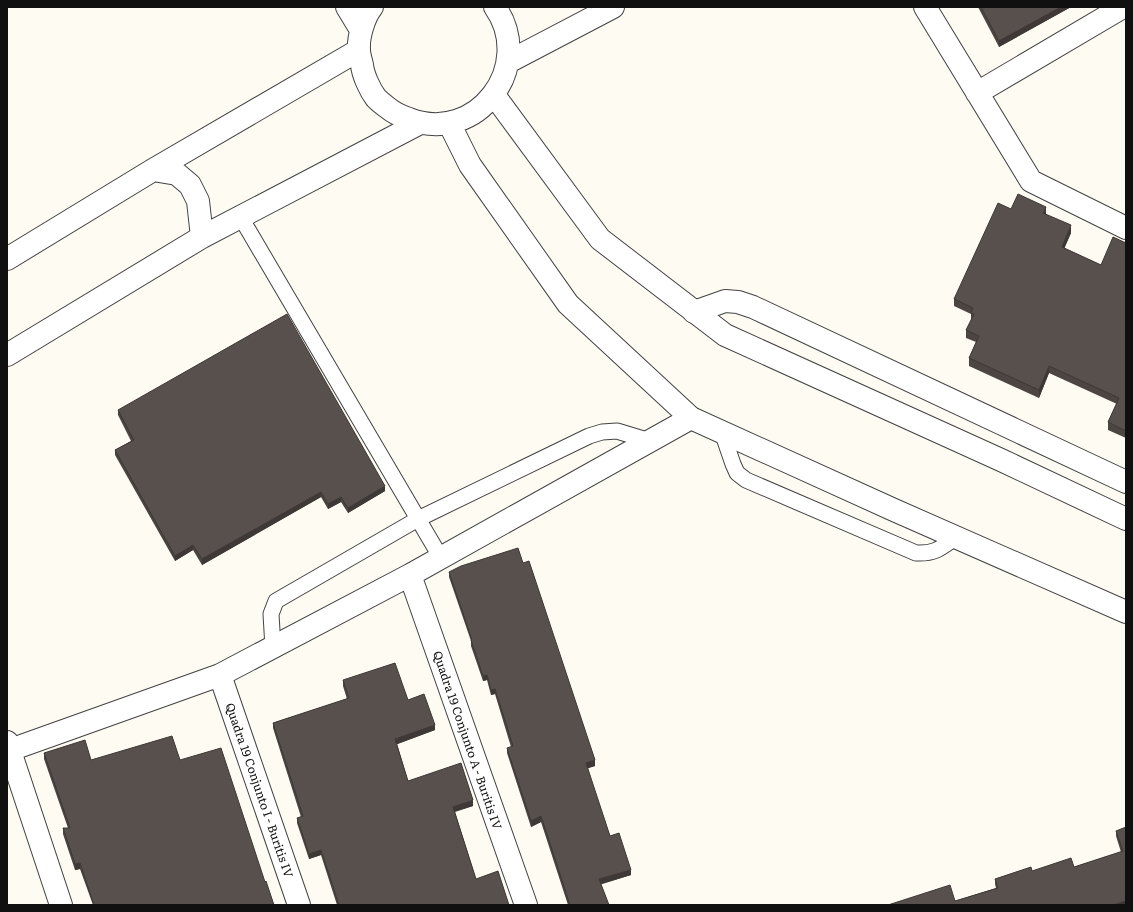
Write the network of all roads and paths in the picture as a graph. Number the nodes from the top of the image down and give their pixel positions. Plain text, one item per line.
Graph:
1 (347, 7) edge
2 (372, 7) edge
3 (495, 7) edge
4 (613, 7) edge
5 (926, 7) edge
6 (1123, 7) edge
7 (360, 40) junction
8 (508, 62) junction
9 (977, 93) junction
10 (494, 95) junction
11 (449, 123) junction
12 (420, 124) junction
13 (153, 170) junction
14 (240, 216) junction
15 (1126, 228) edge
16 (202, 237) junction
17 (7, 259) edge
18 (694, 312) junction
19 (7, 355) edge
20 (691, 418) junction
21 (722, 432) junction
22 (650, 441) junction
23 (1126, 482) edge
24 (418, 519) junction
25 (1126, 520) edge
26 (956, 537) junction
27 (441, 558) junction
28 (410, 575) junction
29 (1126, 612) edge
30 (272, 648) junction
31 (220, 675) junction
32 (8, 746) edge
33 (61, 905) edge
34 (299, 905) edge
35 (526, 905) edge

1 - 7 street
2 - 7 street
3 - 8 street
4 - 8 street
5 - 9 street
6 - 9 street
7 - 12 street
7 - 13 street
8 - 10 street
9 - 15 street
10 - 11 street
10 - 18 street
11 - 12 street
11 - 20 street
12 - 14 street
13 - 16 street
13 - 17 street
14 - 16 street
14 - 24 lane
16 - 19 street
18 - 23 street
18 - 25 street
20 - 21 street
20 - 22 street
21 - 26 street
21 - 26 lane
22 - 24 lane
22 - 27 street
24 - 27 lane
24 - 30 lane
26 - 29 street
27 - 28 street
28 - 30 street
28 - 35 street, Quadra 19 Conjunto A - Buritis IV
30 - 31 street
31 - 32 street
31 - 34 street, Quadra 19 Conjunto I - Buritis IV
32 - 33 street

